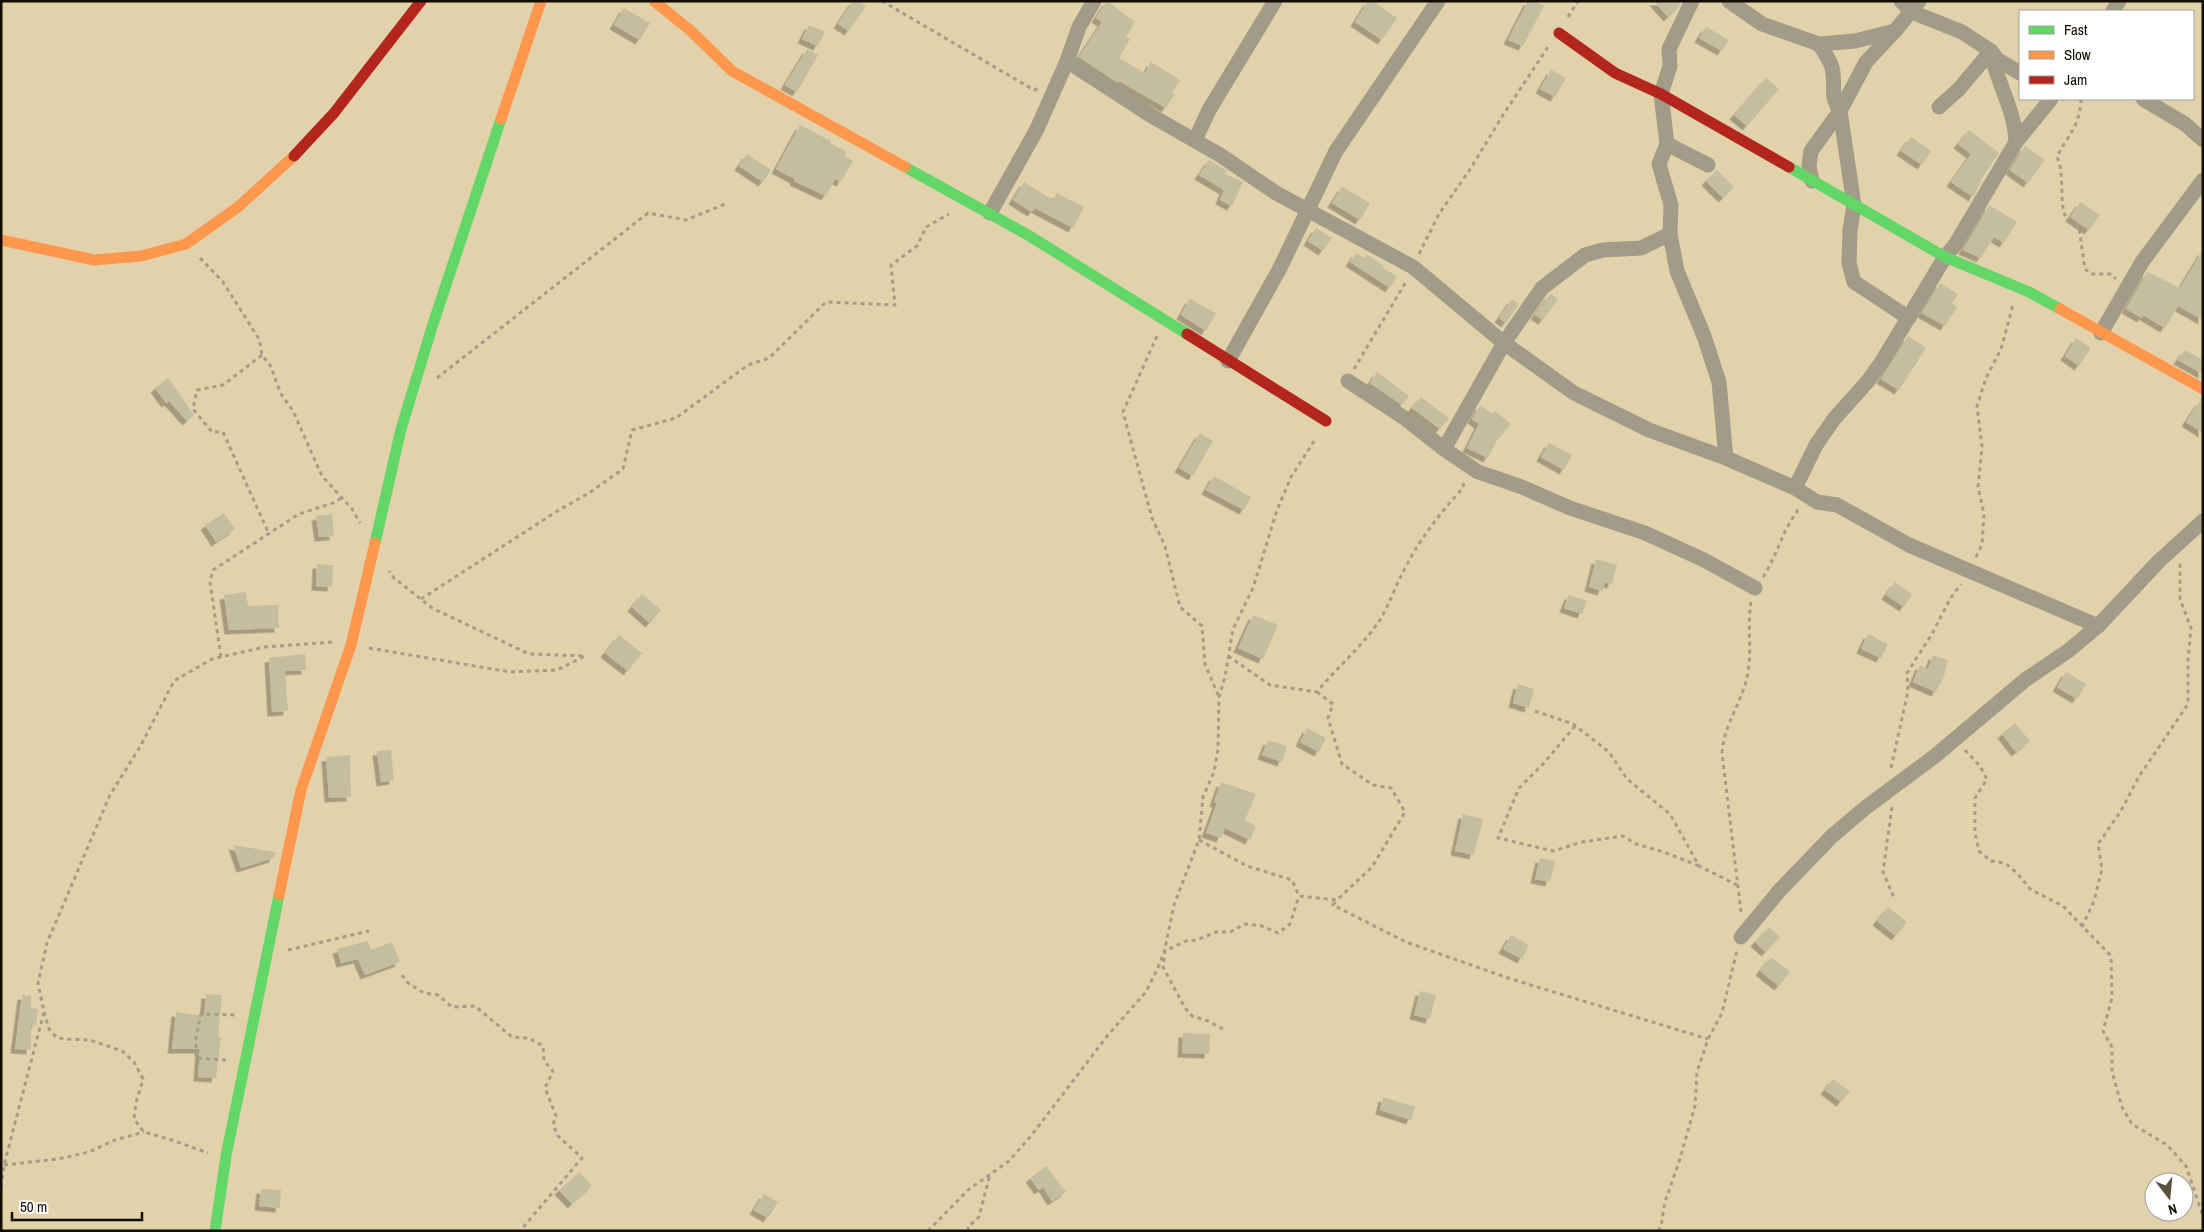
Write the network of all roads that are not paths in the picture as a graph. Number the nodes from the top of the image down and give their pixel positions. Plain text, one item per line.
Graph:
1 (422, 1) edge
2 (541, 1) edge
3 (654, 1) edge
4 (1094, 1) edge
5 (1274, 1) edge
6 (1438, 1) edge
7 (1692, 1) edge
8 (1729, 1) edge
9 (1911, 5) edge
10 (1896, 31) junction
11 (1558, 33) road end
12 (1819, 44) junction
13 (1991, 51) junction
14 (1068, 61) junction
15 (2019, 72) edge
16 (1661, 94) junction
17 (2050, 100) edge
18 (2145, 100) edge
19 (1939, 107) dead end
20 (1840, 111) junction
21 (1195, 140) junction
22 (2203, 140) edge
23 (2016, 142) junction
24 (1667, 144) junction
25 (1708, 165) dead end
26 (2203, 180) edge
27 (1812, 181) junction
28 (1854, 205) junction
29 (1308, 211) junction
30 (990, 213) junction
31 (1670, 234) junction
32 (1, 240) edge
33 (1946, 257) junction
34 (1909, 318) junction
35 (2101, 333) junction
36 (1504, 343) junction
37 (1228, 361) junction
38 (1348, 381) road end
39 (2203, 389) edge
40 (1326, 421) road end
41 (1444, 449) junction
42 (1726, 458) junction
43 (1796, 488) junction
44 (2203, 521) edge
45 (1755, 588) road end
46 (2098, 626) junction
47 (1741, 937) road end
48 (214, 1231) edge

1 - 32 street
2 - 48 street
3 - 30 street
4 - 14 street
5 - 21 street
6 - 29 street
7 - 16 street
8 - 12 street
9 - 10 street
9 - 13 street
10 - 12 street
10 - 20 street
11 - 16 street
12 - 20 street
13 - 15 street
13 - 19 street
13 - 23 street
14 - 21 street
14 - 30 street
16 - 24 street
16 - 27 street
17 - 23 street
18 - 22 street
20 - 27 street
20 - 28 street
21 - 29 street
23 - 33 street
24 - 25 street
24 - 31 street
26 - 35 street
27 - 28 street
28 - 33 street
28 - 34 street
29 - 36 street
29 - 37 street
30 - 37 street
31 - 36 street
31 - 42 street
33 - 34 street
33 - 35 street
34 - 43 street
35 - 39 street
36 - 41 street
36 - 42 street
37 - 40 street
38 - 41 street
41 - 45 street
42 - 43 street
43 - 46 street
44 - 46 street
46 - 47 street

